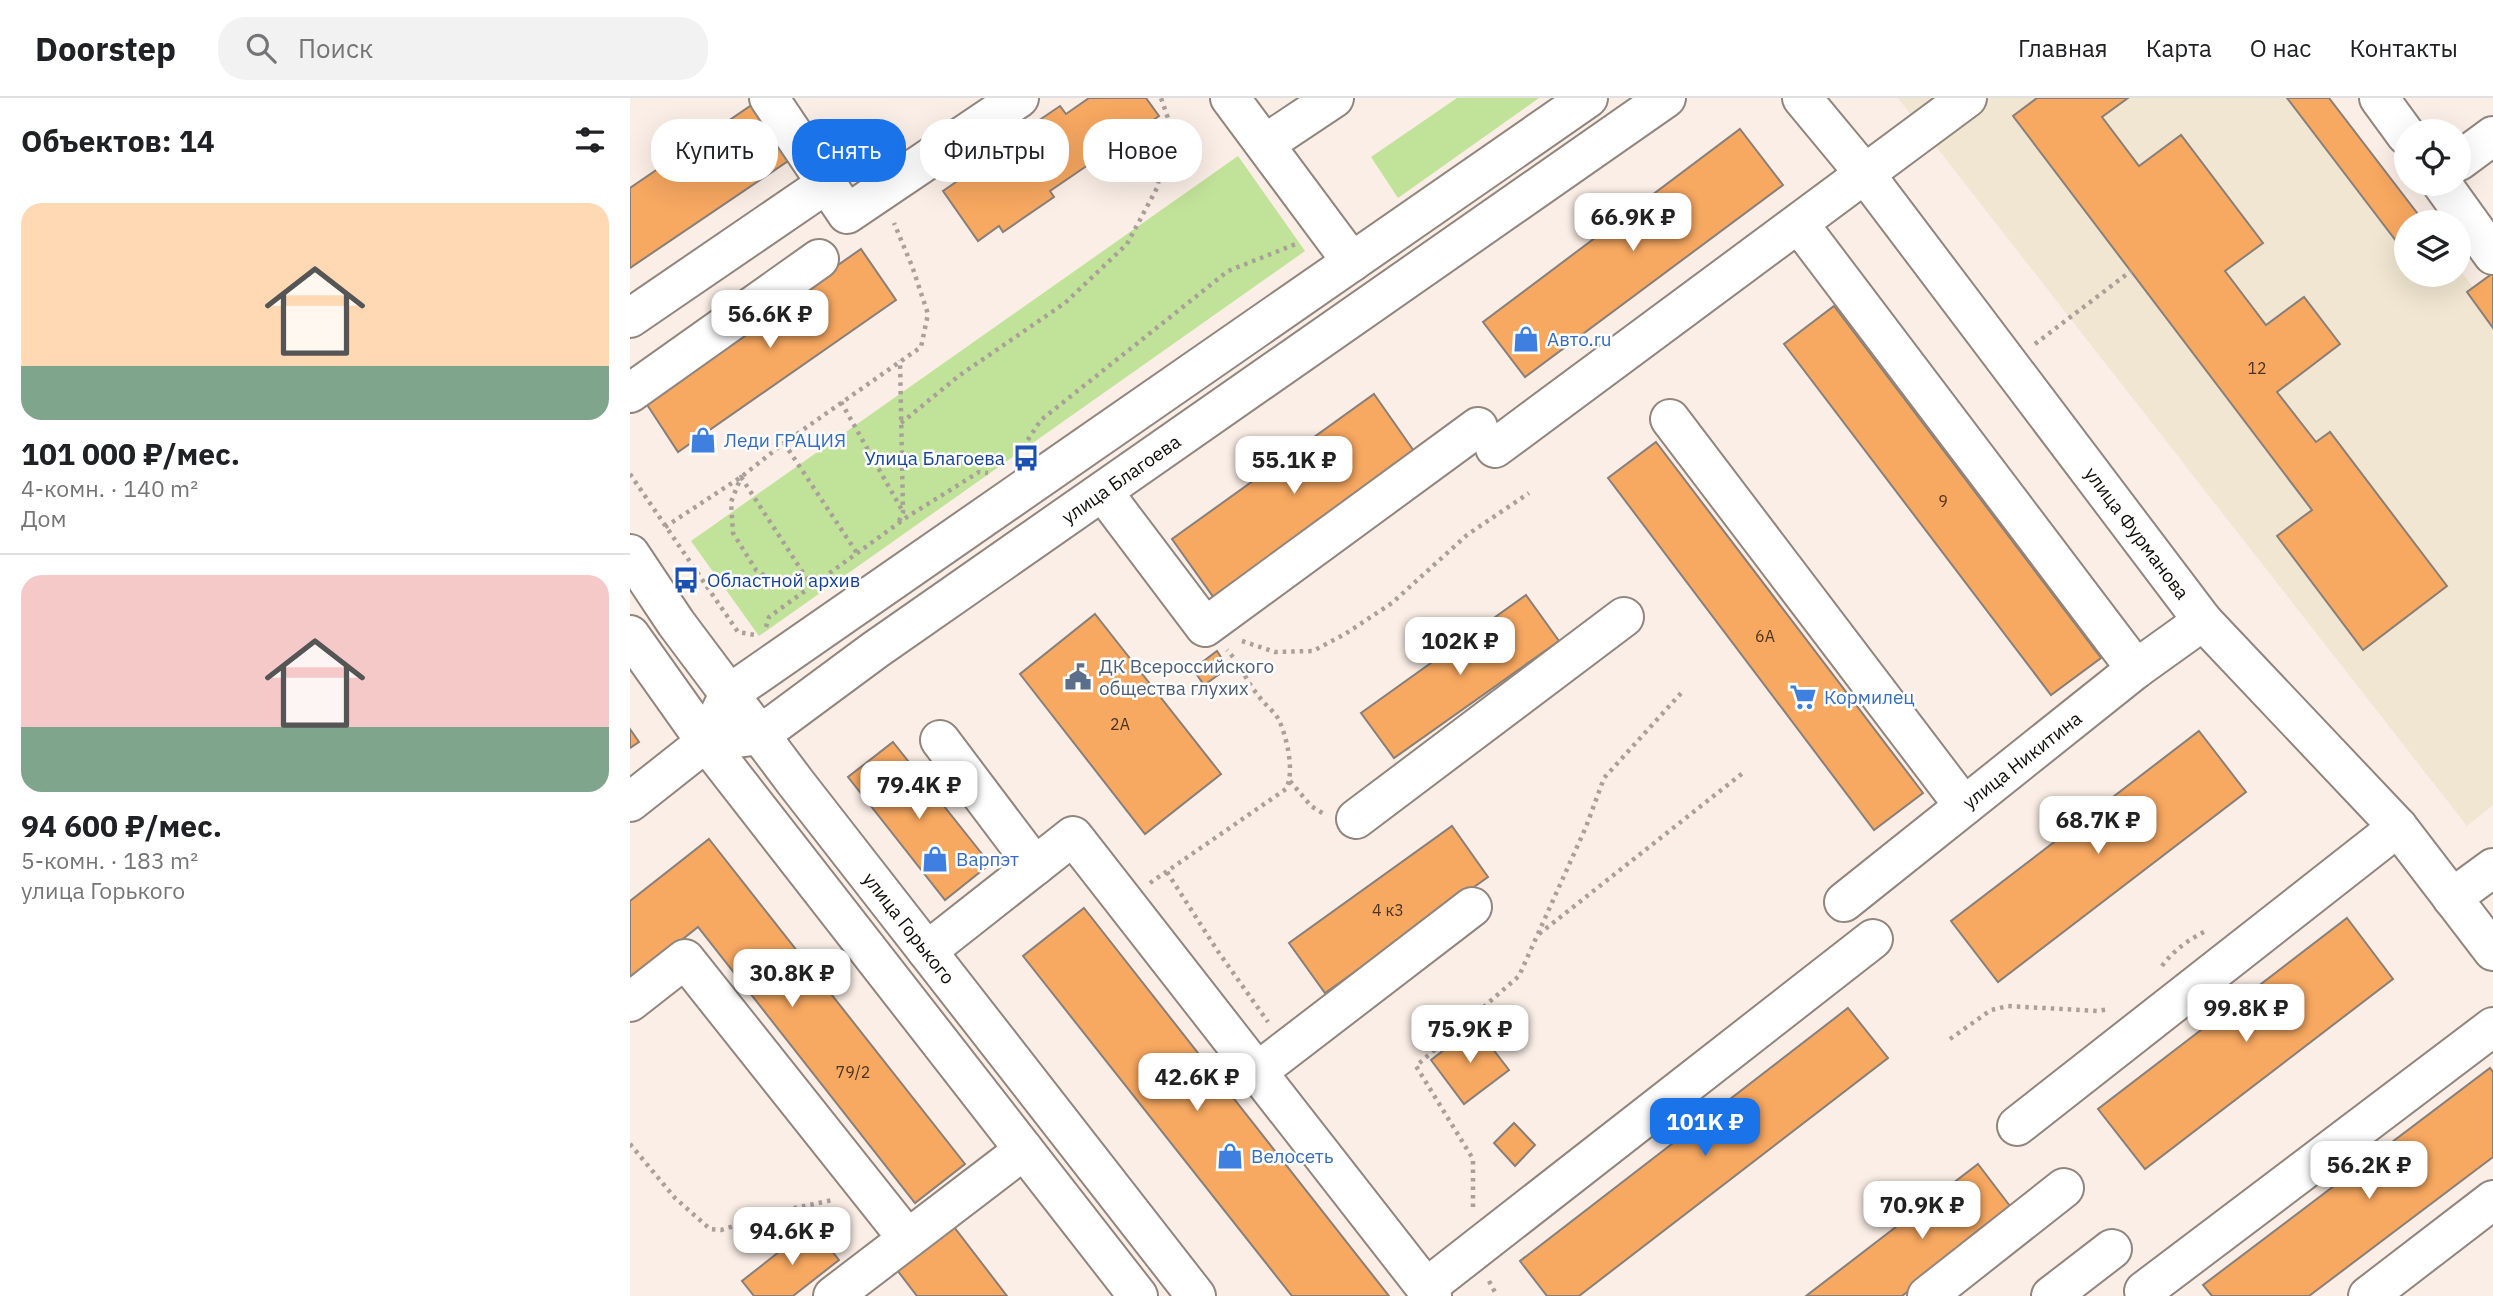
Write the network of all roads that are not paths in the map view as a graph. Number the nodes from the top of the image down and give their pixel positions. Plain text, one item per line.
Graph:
1 (769, 98) edge
2 (1019, 98) edge
3 (1230, 98) edge
4 (1334, 98) edge
5 (1588, 98) edge
6 (1667, 98) edge
7 (1802, 98) edge
8 (1967, 98) edge
9 (2379, 98) edge
10 (2394, 119) edge
11 (2493, 136) edge
12 (1265, 144) junction
13 (2471, 152) edge
14 (1865, 174) junction
15 (826, 184) junction
16 (2451, 196) edge
17 (1799, 224) junction
18 (2493, 255) edge
19 (819, 259) dead end
20 (1352, 262) junction
21 (630, 318) edge
22 (630, 393) edge
23 (1671, 419) dead end
24 (1103, 492) junction
25 (630, 554) edge
26 (1624, 617) dead end
27 (2203, 621) junction
28 (630, 635) edge
29 (2136, 669) junction
30 (729, 694) junction
31 (760, 735) junction
32 (940, 740) dead end
33 (706, 742) junction
34 (630, 802) edge
35 (1964, 806) junction
36 (1356, 819) road end
37 (2398, 827) junction
38 (1035, 866) junction
39 (2493, 868) edge
40 (2452, 898) junction
41 (1844, 902) dead end
42 (1472, 907) dead end
43 (1872, 939) dead end
44 (927, 951) junction
45 (2493, 951) edge
46 (630, 1002) edge
47 (2493, 1027) edge
48 (1272, 1061) junction
49 (2017, 1126) dead end
50 (1024, 1150) junction
51 (2064, 1188) dead end
52 (2493, 1200) edge
53 (907, 1238) junction
54 (2112, 1249) dead end
55 (2144, 1291) dead end
56 (1429, 1292) edge
57 (833, 1296) edge
58 (1138, 1296) edge
59 (1196, 1296) edge
60 (1927, 1296) edge
61 (2051, 1296) edge
62 (2368, 1296) edge

1 - 15 main road
2 - 15 main road
3 - 12 main road
4 - 12 main road
5 - 20 main road
6 - 24 main road, улица Благоева
7 - 14 main road, улица Фурманова
8 - 14 main road
9 - 10 main road
11 - 13 main road
12 - 20 main road
14 - 17 main road
14 - 27 main road, улица Фурманова
15 - 21 main road
16 - 18 main road
17 - 24 main road
17 - 29 main road
19 - 22 main road
20 - 30 main road
23 - 35 main road
24 - 31 main road, улица Благоева
25 - 30 main road, улица Горького
26 - 36 main road
27 - 29 main road, улица Никитина
27 - 37 main road, улица Фурманова
28 - 33 main road
29 - 35 main road, улица Никитина
30 - 31 main road, улица Горького
30 - 33 main road
31 - 33 main road, улица Благоева
31 - 44 main road, улица Горького
32 - 38 main road
33 - 34 main road
33 - 50 main road
35 - 41 main road, улица Никитина
37 - 40 main road, улица Фурманова
37 - 49 main road
38 - 44 main road
38 - 48 main road
39 - 40 main road
40 - 45 main road, улица Фурманова
42 - 48 main road
43 - 56 main road
44 - 59 main road, улица Горького
46 - 53 main road
47 - 55 main road
48 - 56 main road
50 - 53 main road
50 - 58 main road
51 - 60 main road
52 - 62 main road
53 - 57 main road
54 - 61 main road

